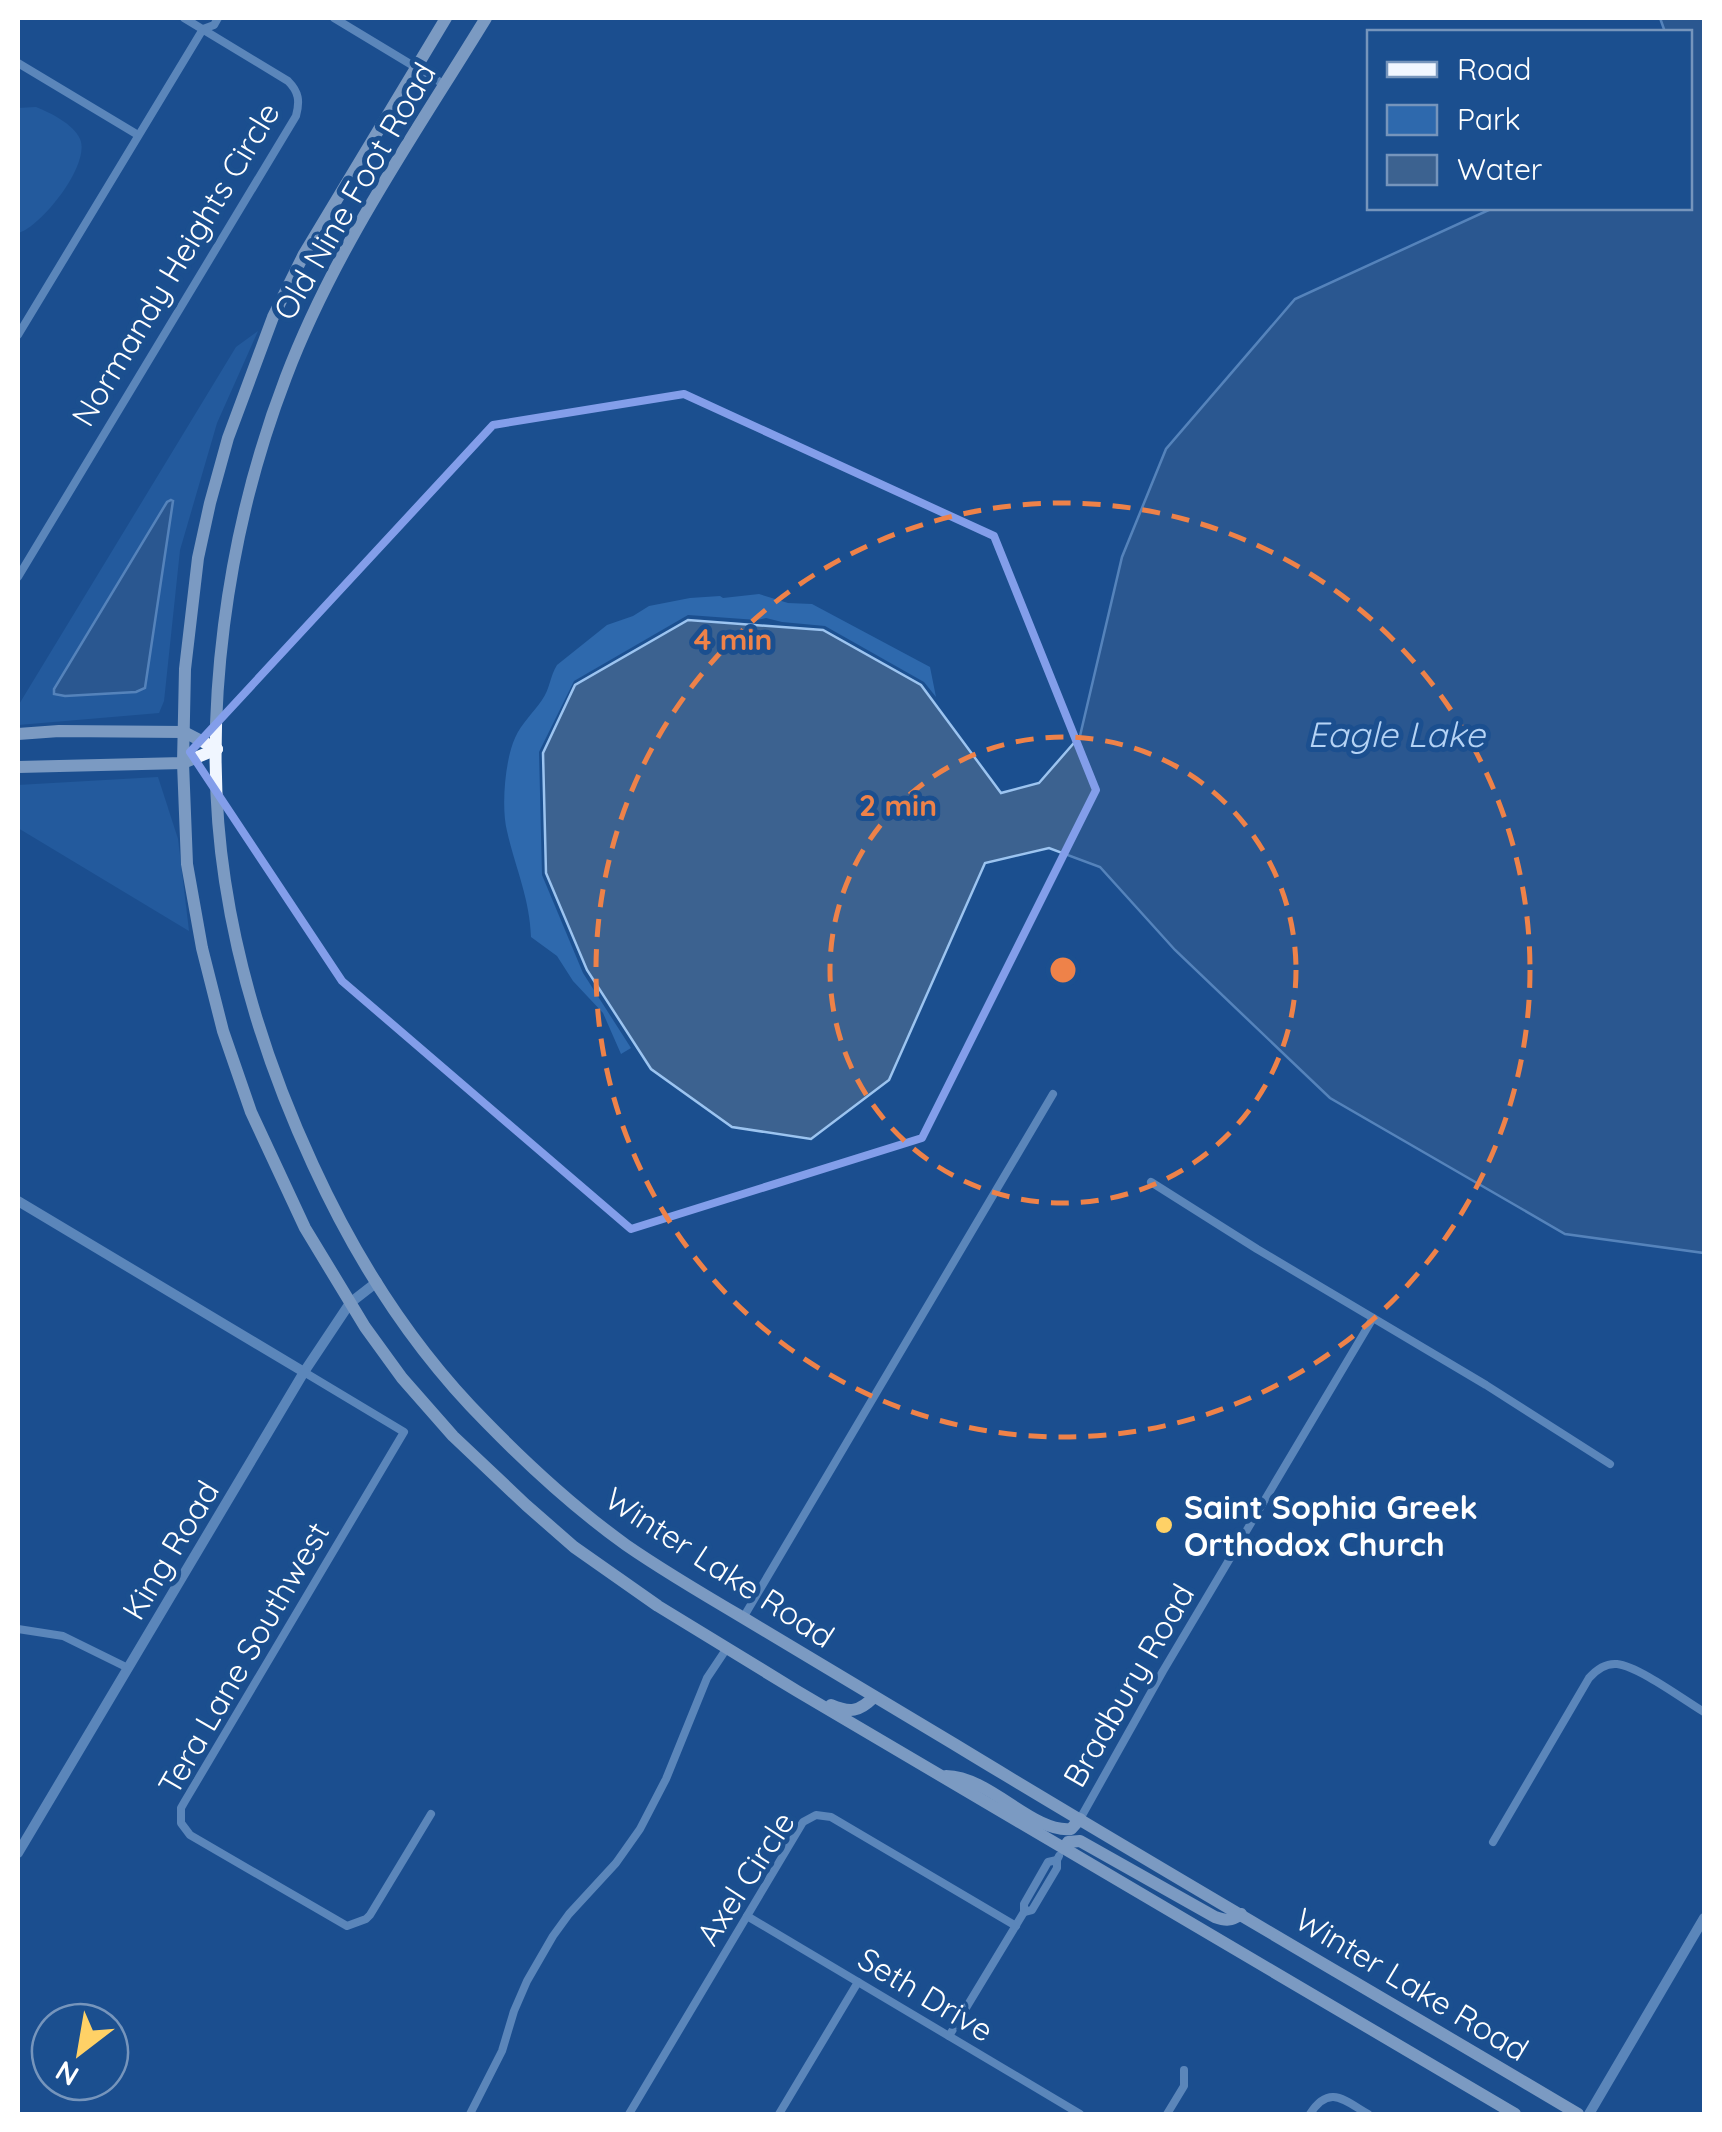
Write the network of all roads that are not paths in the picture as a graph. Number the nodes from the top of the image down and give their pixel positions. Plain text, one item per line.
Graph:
1 (184, 18) edge
2 (201, 18) edge
3 (218, 18) edge
4 (334, 18) edge
5 (446, 18) edge
6 (486, 18) edge
7 (202, 29) junction
8 (18, 63) edge
9 (416, 66) junction
10 (445, 85) junction
11 (138, 136) junction
12 (18, 336) edge
13 (18, 577) edge
14 (184, 732) junction
15 (18, 734) edge
16 (217, 749) junction
17 (183, 763) junction
18 (18, 767) edge
19 (1053, 1094) dead end
20 (1151, 1182) dead end
21 (18, 1201) edge
22 (377, 1282) junction
23 (350, 1303) junction
24 (1372, 1318) junction
25 (304, 1372) junction
26 (1610, 1464) dead end
27 (743, 1618) junction
28 (18, 1630) edge
29 (726, 1648) junction
30 (128, 1668) junction
31 (762, 1670) junction
32 (874, 1697) junction
33 (1704, 1712) edge
34 (940, 1776) junction
35 (431, 1814) dead end
36 (1080, 1819) junction
37 (1493, 1842) dead end
38 (18, 1853) edge
39 (1060, 1854) junction
40 (1241, 1914) junction
41 (747, 1916) junction
42 (1704, 1918) edge
43 (1016, 1926) junction
44 (858, 1982) junction
45 (949, 2036) junction
46 (1184, 2070) dead end
47 (470, 2114) edge
48 (629, 2114) edge
49 (779, 2114) edge
50 (1080, 2114) edge
51 (1167, 2114) edge
52 (1310, 2114) edge
53 (1368, 2114) edge
54 (1514, 2114) edge
55 (1578, 2114) edge
56 (1590, 2114) edge

1 - 7 street, Normandy Heights Circle
2 - 7 street
3 - 7 street
4 - 9 street
5 - 9 main road, Old Nine Foot Road
6 - 10 main road, Old Nine Foot Road
7 - 11 street
7 - 13 street, Normandy Heights Circle
8 - 11 street
9 - 10 street
9 - 14 main road, Old Nine Foot Road
10 - 16 main road, Old Nine Foot Road
11 - 12 street
14 - 15 main road
14 - 16 main road
14 - 17 main road, Winter Lake Road
16 - 17 main road
16 - 22 main road, Winter Lake Road
17 - 18 main road
17 - 23 main road, Winter Lake Road
19 - 27 street
20 - 24 street
21 - 25 street
22 - 23 street, King Road
22 - 27 main road, Winter Lake Road
23 - 25 street, King Road
23 - 29 main road, Winter Lake Road
24 - 26 street
24 - 36 street, Bradbury Road
25 - 30 street, King Road
25 - 35 street, Tera Lane Southwest
27 - 32 main road, Winter Lake Road
28 - 30 street
29 - 31 main road, Winter Lake Road
29 - 47 street
30 - 38 street, King Road
31 - 32 main road
31 - 34 main road, Winter Lake Road
32 - 36 main road, Winter Lake Road
33 - 37 street
34 - 36 main road
34 - 39 main road, Winter Lake Road
36 - 40 main road, Winter Lake Road
39 - 40 main road
39 - 43 street
39 - 54 main road, Winter Lake Road
40 - 55 main road, Winter Lake Road
41 - 43 street, Axel Circle
41 - 44 street, Seth Drive
41 - 48 street, Axel Circle
42 - 56 street
43 - 45 street
44 - 45 street, Seth Drive
44 - 49 street
45 - 50 street, Seth Drive
46 - 51 street
52 - 53 street

